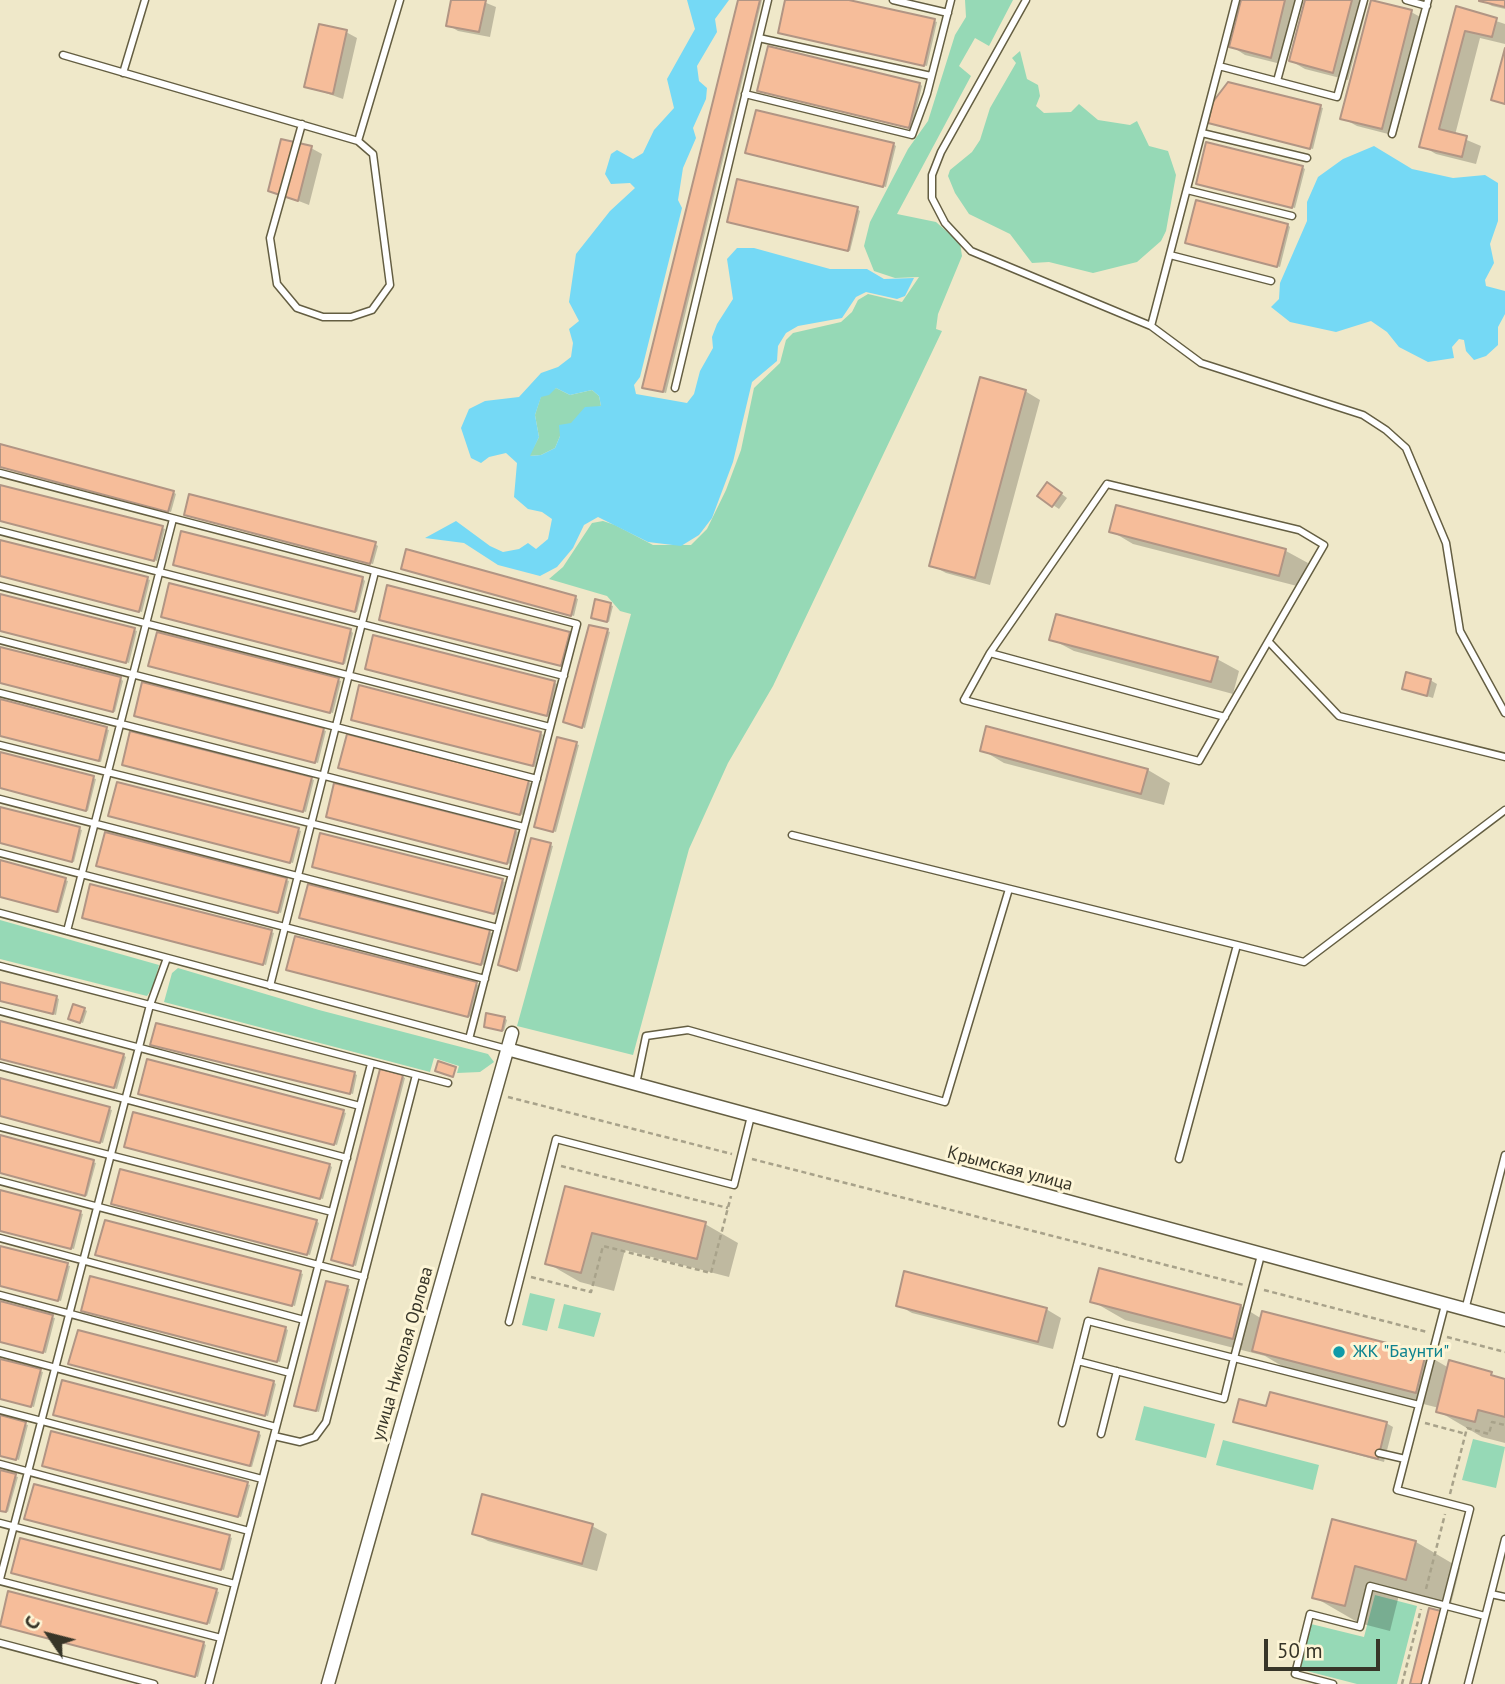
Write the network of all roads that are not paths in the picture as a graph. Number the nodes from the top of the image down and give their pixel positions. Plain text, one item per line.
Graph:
1 (145, 0) edge
2 (400, 0) edge
3 (768, 0) edge
4 (893, 0) edge
5 (951, 0) edge
6 (1026, 0) edge
7 (1236, 0) edge
8 (1299, 0) edge
9 (1364, 0) edge
10 (1406, 0) edge
11 (1427, 3) edge
12 (948, 13) junction
13 (759, 38) junction
14 (63, 55) dead end
15 (1219, 66) junction
16 (123, 73) junction
17 (931, 76) junction
18 (1277, 80) junction
19 (745, 94) junction
20 (302, 124) junction
21 (1202, 133) junction
22 (1392, 134) dead end
23 (359, 141) junction
24 (1307, 158) dead end
25 (1187, 190) junction
26 (1292, 216) dead end
27 (1170, 255) junction
28 (1271, 281) dead end
29 (1151, 326) junction
30 (675, 388) dead end
31 (0, 473) edge
32 (173, 519) junction
33 (0, 531) edge
34 (160, 571) junction
35 (375, 572) junction
36 (0, 586) edge
37 (363, 622) junction
38 (147, 624) junction
39 (0, 640) edge
40 (1269, 642) junction
41 (990, 653) junction
42 (134, 672) junction
43 (349, 676) junction
44 (564, 677) junction
45 (0, 693) edge
46 (1505, 713) edge
47 (1225, 717) junction
48 (121, 722) junction
49 (336, 726) junction
50 (550, 727) junction
51 (0, 745) edge
52 (1505, 757) edge
53 (108, 771) junction
54 (323, 775) junction
55 (537, 779) junction
56 (0, 799) edge
57 (1505, 810) edge
58 (94, 822) junction
59 (312, 823) junction
60 (524, 827) junction
61 (792, 835) dead end
62 (0, 853) edge
63 (80, 872) junction
64 (512, 874) junction
65 (298, 876) junction
66 (1009, 889) junction
67 (0, 913) edge
68 (285, 927) junction
69 (498, 928) junction
70 (67, 931) junction
71 (1237, 945) junction
72 (167, 958) junction
73 (0, 966) edge
74 (485, 979) junction
75 (270, 986) junction
76 (150, 1005) junction
77 (0, 1011) edge
78 (512, 1033) dead end
79 (469, 1039) junction
80 (139, 1048) junction
81 (507, 1049) junction
82 (371, 1064) junction
83 (0, 1066) edge
84 (416, 1075) junction
85 (448, 1083) dead end
86 (636, 1084) junction
87 (125, 1100) junction
88 (360, 1106) junction
89 (751, 1116) junction
90 (0, 1127) edge
91 (1505, 1155) edge
92 (111, 1156) junction
93 (347, 1158) junction
94 (1179, 1159) dead end
95 (0, 1181) edge
96 (1495, 1194) junction
97 (1505, 1196) edge
98 (97, 1206) junction
99 (332, 1212) junction
100 (0, 1238) edge
101 (1261, 1255) junction
102 (83, 1260) junction
103 (318, 1266) junction
104 (364, 1277) junction
105 (0, 1295) edge
106 (1445, 1305) junction
107 (1465, 1310) junction
108 (69, 1314) junction
109 (304, 1320) junction
110 (1505, 1320) edge
111 (509, 1322) dead end
112 (0, 1353) edge
113 (1234, 1358) junction
114 (1078, 1361) junction
115 (55, 1368) junction
116 (1117, 1371) junction
117 (290, 1373) junction
118 (1419, 1405) junction
119 (0, 1410) edge
120 (41, 1421) junction
121 (1062, 1423) dead end
122 (276, 1427) junction
123 (1101, 1434) dead end
124 (274, 1436) junction
125 (1379, 1453) dead end
126 (1405, 1459) junction
127 (0, 1464) edge
128 (28, 1472) junction
129 (262, 1479) junction
130 (0, 1523) edge
131 (14, 1526) junction
132 (249, 1531) junction
133 (1505, 1539) edge
134 (0, 1580) edge
135 (235, 1584) junction
136 (1491, 1594) junction
137 (1505, 1597) edge
138 (1445, 1605) junction
139 (1485, 1616) junction
140 (221, 1638) junction
141 (0, 1643) edge
142 (154, 1684) edge
143 (209, 1684) edge
144 (328, 1684) edge
145 (1333, 1684) edge
146 (1425, 1684) edge
147 (1468, 1684) edge

1 - 16 lane
2 - 23 lane
3 - 13 lane
4 - 12 lane
5 - 12 lane
6 - 29 lane
7 - 15 lane
8 - 18 lane
9 - 18 lane
10 - 11 lane
11 - 22 lane
12 - 17 lane
13 - 17 lane
13 - 19 lane
14 - 16 lane
15 - 18 lane
15 - 21 lane
16 - 20 lane
17 - 19 lane
19 - 30 lane
20 - 23 lane
20 - 23 lane
21 - 24 lane
21 - 25 lane
25 - 26 lane
25 - 27 lane
27 - 28 lane
27 - 29 lane
29 - 46 lane
31 - 32 lane
32 - 34 lane
32 - 35 lane
33 - 34 lane
34 - 37 lane
34 - 38 lane
35 - 37 lane
35 - 44 lane
36 - 38 lane
37 - 43 lane
37 - 44 lane
38 - 42 lane
38 - 43 lane
39 - 42 lane
40 - 41 lane
40 - 47 lane
40 - 52 lane
41 - 47 lane
41 - 47 lane
42 - 48 lane
42 - 49 lane
43 - 49 lane
43 - 50 lane
44 - 50 lane
45 - 48 lane
48 - 53 lane
48 - 54 lane
49 - 54 lane
49 - 55 lane
50 - 55 lane
51 - 53 lane
53 - 58 lane
53 - 59 lane
54 - 59 lane
54 - 60 lane
55 - 60 lane
56 - 58 lane
57 - 71 lane
58 - 63 lane
58 - 65 lane
59 - 64 lane
59 - 65 lane
60 - 64 lane
61 - 66 lane
62 - 63 lane
63 - 68 lane
63 - 70 lane
64 - 69 lane
65 - 68 lane
65 - 69 lane
66 - 71 lane
66 - 86 lane
67 - 70 lane
68 - 74 lane
68 - 75 lane
69 - 74 lane
70 - 72 lane
71 - 94 lane
72 - 75 lane
72 - 76 lane
73 - 76 lane
74 - 79 lane
75 - 79 lane
76 - 80 lane
76 - 82 lane
77 - 80 lane
78 - 81 street, улица Николая Орлова
79 - 81 lane
80 - 87 lane
80 - 88 lane
81 - 86 street, Крымская улица
81 - 144 street, улица Николая Орлова
82 - 84 lane
82 - 88 lane
83 - 87 lane
84 - 85 lane
84 - 104 lane
86 - 89 street, Крымская улица
87 - 92 lane
87 - 93 lane
88 - 93 lane
89 - 101 street, Крымская улица
89 - 111 lane
90 - 92 lane
91 - 96 lane
92 - 98 lane
92 - 99 lane
93 - 99 lane
95 - 98 lane
96 - 97 lane
96 - 107 lane
98 - 102 lane
98 - 103 lane
99 - 103 lane
100 - 102 lane
101 - 106 street, Крымская улица
101 - 113 lane
102 - 108 lane
102 - 109 lane
103 - 104 lane
103 - 109 lane
104 - 124 lane
105 - 108 lane
106 - 107 street, Крымская улица
106 - 118 lane
107 - 110 street, Крымская улица
108 - 115 lane
108 - 117 lane
109 - 117 lane
112 - 115 lane
113 - 114 lane
113 - 116 lane
113 - 118 lane
114 - 116 lane
114 - 121 lane
115 - 120 lane
115 - 122 lane
116 - 123 lane
117 - 122 lane
118 - 126 lane
119 - 120 lane
120 - 128 lane
120 - 129 lane
122 - 124 lane
124 - 129 lane
125 - 126 lane
126 - 138 lane
127 - 128 lane
128 - 131 lane
128 - 132 lane
129 - 132 lane
130 - 131 lane
131 - 134 lane
131 - 135 lane
132 - 135 lane
133 - 136 lane
134 - 140 lane
135 - 140 lane
136 - 137 lane
136 - 139 lane
138 - 139 lane
138 - 145 lane
138 - 146 lane
139 - 147 lane
140 - 143 lane
141 - 142 lane

